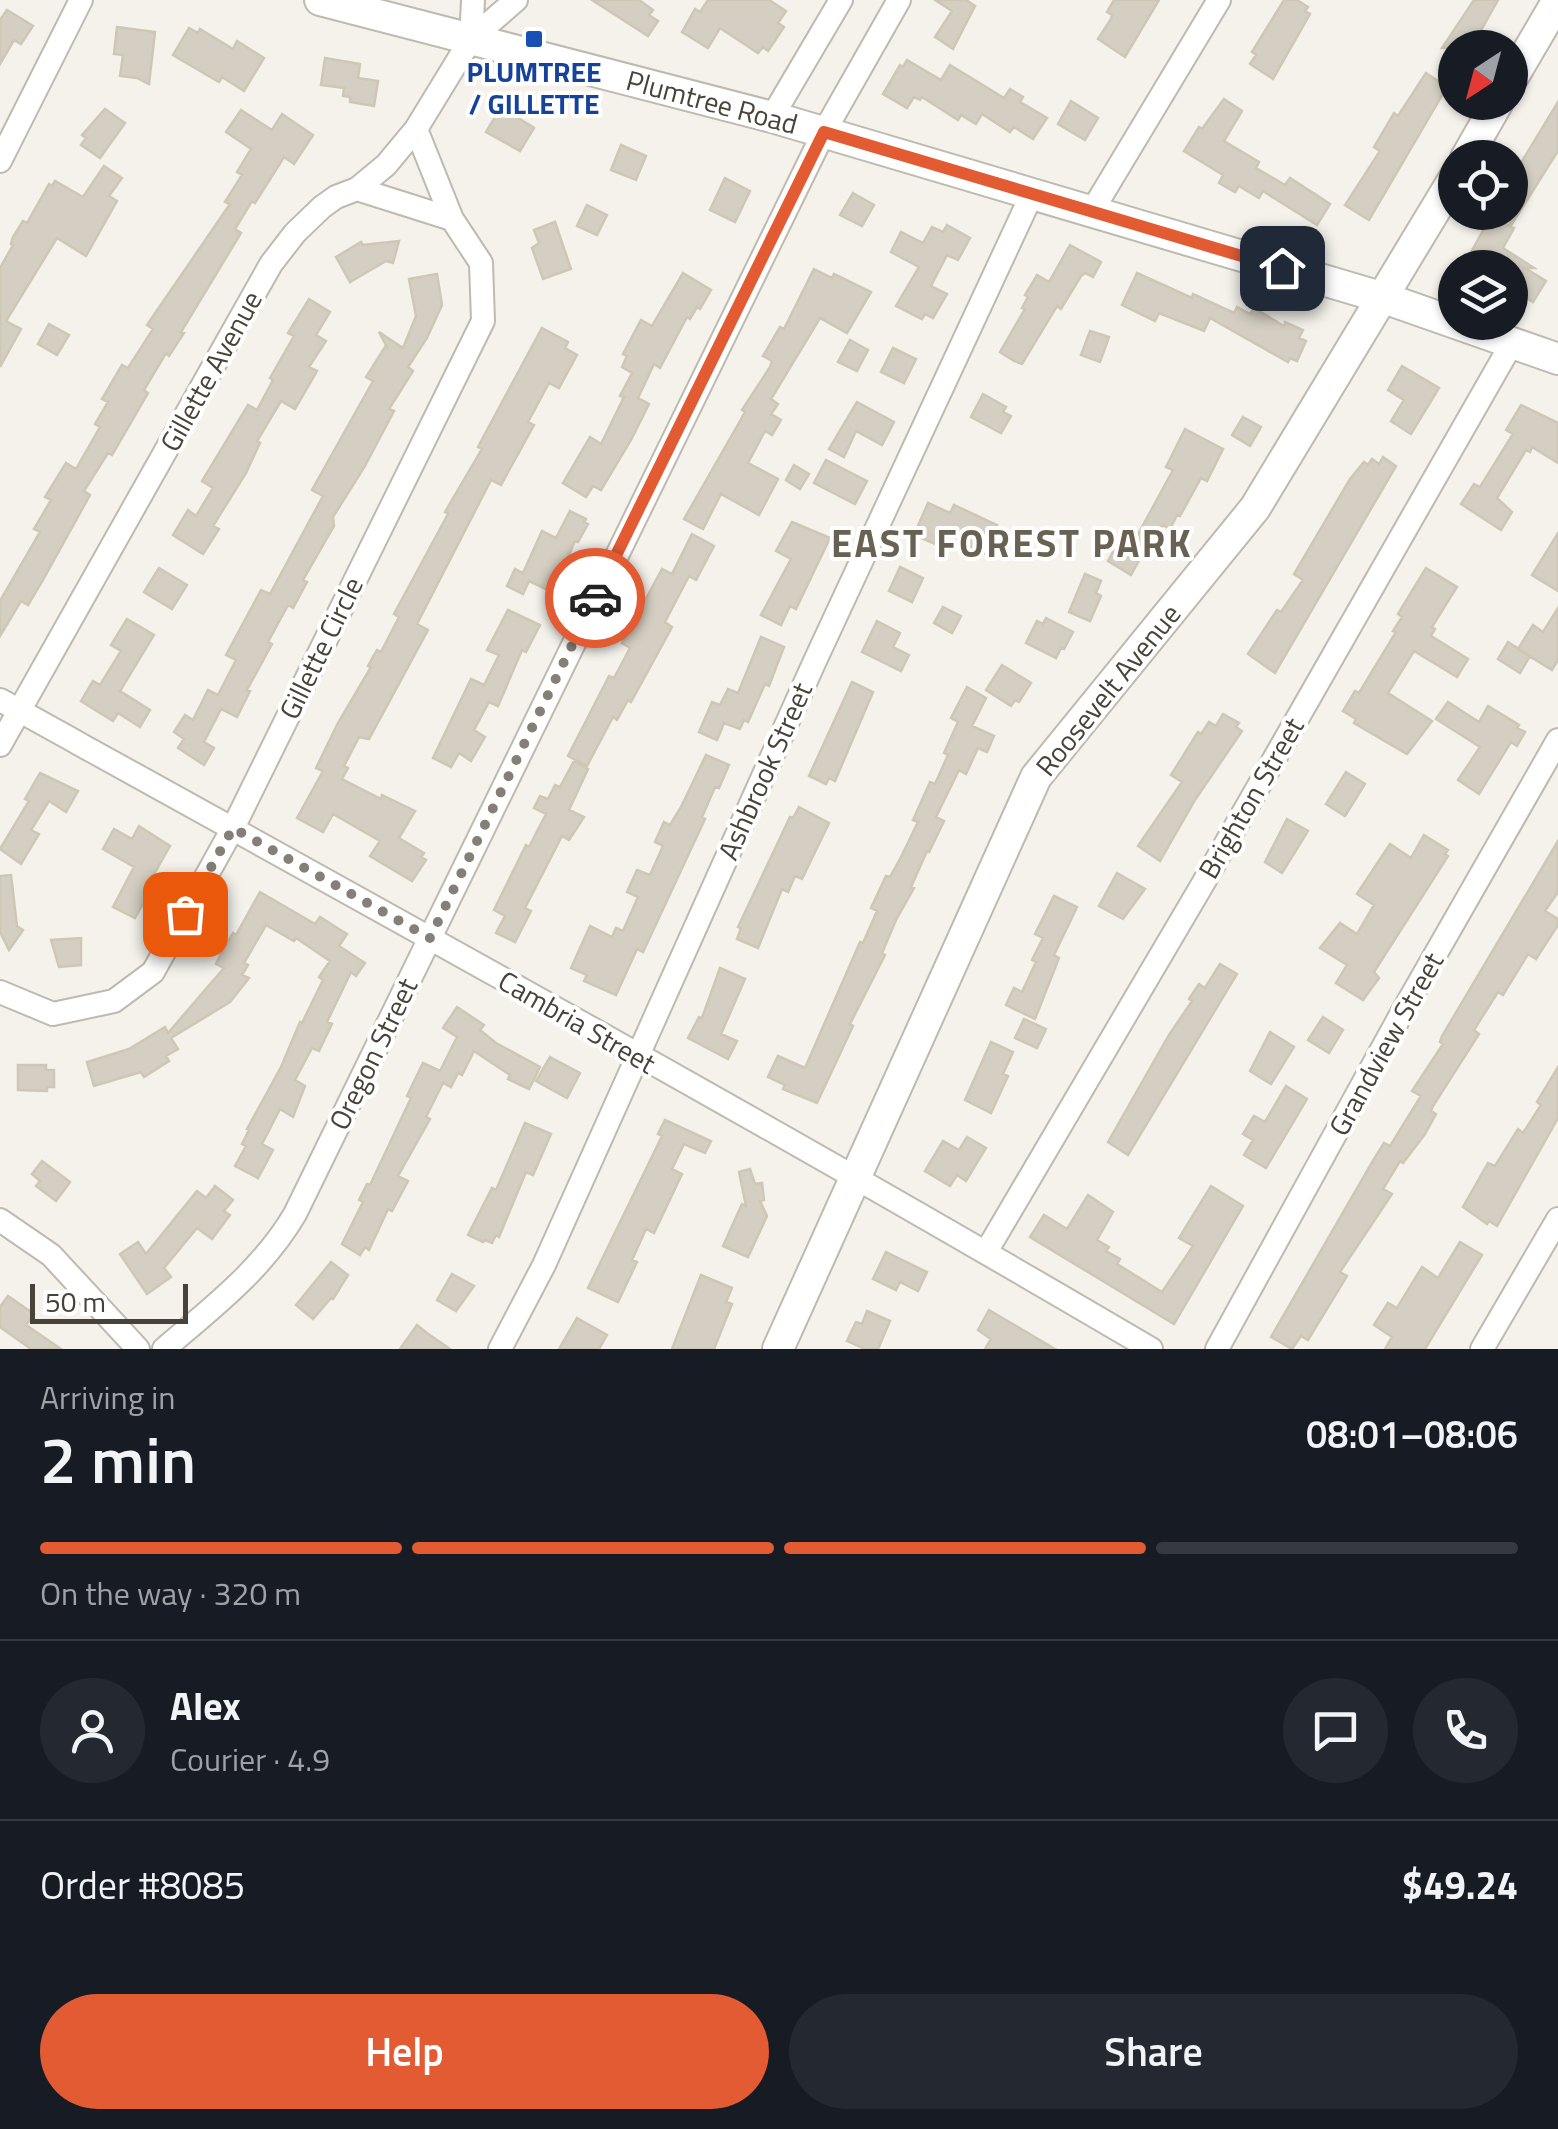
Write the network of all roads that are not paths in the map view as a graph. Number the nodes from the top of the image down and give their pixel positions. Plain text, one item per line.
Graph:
1 (81, 0) edge
2 (320, 0) edge
3 (473, 0) edge
4 (516, 0) edge
5 (841, 0) edge
6 (899, 0) edge
7 (1219, 0) edge
8 (1558, 0) edge
9 (471, 38) junction
10 (1528, 51) edge
11 (772, 116) junction
12 (416, 130) junction
13 (824, 132) junction
14 (0, 161) edge
15 (357, 189) junction
16 (1032, 194) junction
17 (1438, 205) edge
18 (1092, 211) junction
19 (452, 218) junction
20 (1384, 298) junction
21 (1512, 343) junction
22 (1558, 358) edge
23 (10, 705) edge
24 (1558, 740) edge
25 (0, 745) edge
26 (233, 828) junction
27 (430, 938) junction
28 (0, 992) edge
29 (0, 1014) edge
30 (53, 1014) junction
31 (638, 1056) junction
32 (855, 1180) junction
33 (1558, 1219) edge
34 (0, 1220) edge
35 (986, 1252) junction
36 (138, 1349) edge
37 (164, 1349) edge
38 (500, 1349) edge
39 (778, 1349) edge
40 (1151, 1349) edge
41 (1217, 1349) edge
42 (1482, 1349) edge

1 - 14 street
2 - 9 street, Plumtree Road
3 - 9 street, Gillette Avenue
4 - 9 street, Gillette Avenue
5 - 11 street
6 - 13 street, Oregon Street
7 - 18 street
8 - 10 street
9 - 11 street, Plumtree Road
9 - 12 street, Gillette Avenue
11 - 13 street, Plumtree Road
12 - 15 street, Gillette Avenue
12 - 19 street, Gillette Circle
13 - 16 street, Plumtree Road
13 - 27 street, Oregon Street
15 - 19 street
15 - 23 street, Gillette Avenue
16 - 18 street, Plumtree Road
16 - 31 street, Ashbrook Street
17 - 20 street, Roosevelt Avenue
18 - 20 street, Plumtree Road
19 - 26 street, Gillette Circle
20 - 21 street, Plumtree Road
20 - 32 street, Roosevelt Avenue
21 - 22 street, Plumtree Road
21 - 35 street, Brighton Street
23 - 25 street, Gillette Avenue
23 - 26 street, Cambria Street
24 - 41 street, Grandview Street
26 - 27 street, Cambria Street
26 - 30 street, Gillette Circle
27 - 31 street, Cambria Street
27 - 37 street, Oregon Street
28 - 30 street
29 - 30 street, Gillette Circle
31 - 32 street, Cambria Street
31 - 38 street, Ashbrook Street
32 - 35 street, Cambria Street
32 - 39 street, Roosevelt Avenue
33 - 42 street
34 - 36 street
35 - 40 street, Cambria Street

